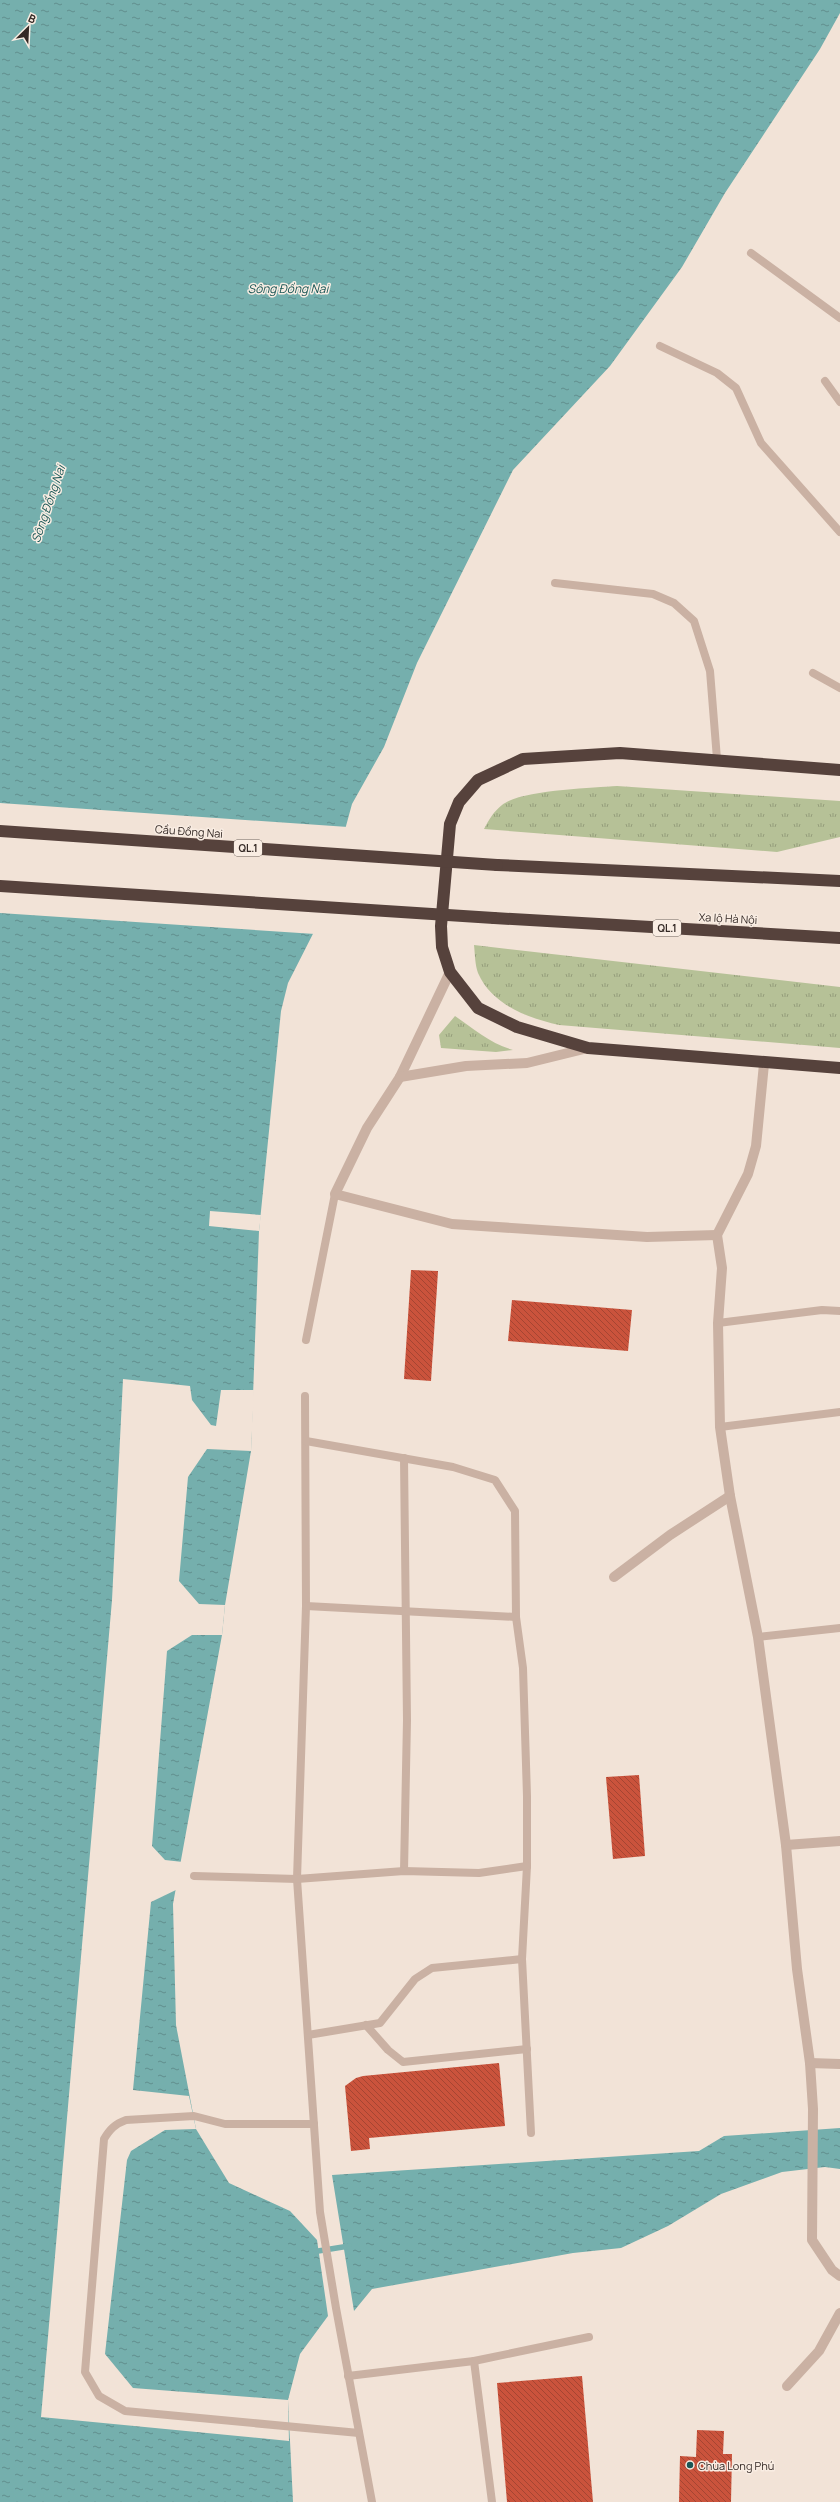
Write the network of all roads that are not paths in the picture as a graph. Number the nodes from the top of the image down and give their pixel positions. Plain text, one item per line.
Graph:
1 (751, 253) dead end
2 (840, 318) edge
3 (660, 346) dead end
4 (825, 381) dead end
5 (840, 402) edge
6 (840, 532) edge
7 (555, 583) dead end
8 (813, 674) dead end
9 (840, 688) edge
10 (718, 759) junction
11 (840, 770) edge
12 (0, 831) edge
13 (837, 879) edge
14 (0, 886) edge
15 (840, 938) edge
16 (450, 972) junction
17 (588, 1048) junction
18 (764, 1064) junction
19 (840, 1068) edge
20 (400, 1077) junction
21 (335, 1194) junction
22 (716, 1235) junction
23 (840, 1311) edge
24 (718, 1323) junction
25 (306, 1340) dead end
26 (305, 1396) dead end
27 (840, 1412) edge
28 (720, 1427) junction
29 (306, 1441) junction
30 (404, 1458) junction
31 (730, 1496) junction
32 (614, 1577) dead end
33 (306, 1606) junction
34 (405, 1612) junction
35 (516, 1617) junction
36 (840, 1628) edge
37 (758, 1637) junction
38 (840, 1841) edge
39 (786, 1845) junction
40 (527, 1866) junction
41 (404, 1871) junction
42 (194, 1876) dead end
43 (297, 1879) junction
44 (522, 1959) junction
45 (366, 2025) junction
46 (308, 2035) junction
47 (527, 2050) junction
48 (810, 2063) junction
49 (840, 2064) edge
50 (314, 2124) junction
51 (531, 2133) dead end
52 (840, 2276) edge
53 (840, 2313) edge
54 (589, 2337) dead end
55 (474, 2361) junction
56 (348, 2376) junction
57 (787, 2386) dead end
58 (359, 2433) junction
59 (372, 2502) edge
60 (492, 2502) edge

1 - 2 lane
3 - 6 lane
4 - 5 lane
7 - 10 lane
8 - 9 lane
10 - 11 highway
10 - 16 highway
12 - 13 highway, Cầu Đồng Nai / QL.1, bridge
14 - 15 highway, Xa lộ Hà Nội / QL.1, bridge
16 - 17 highway
16 - 20 street
17 - 18 highway
17 - 20 street
18 - 19 highway
18 - 22 street
20 - 21 street
21 - 22 street
21 - 25 lane
22 - 24 street
23 - 24 lane
24 - 28 street
26 - 29 lane
27 - 28 lane
28 - 31 street
29 - 30 lane
29 - 33 lane
30 - 34 lane
30 - 35 lane
31 - 32 street
31 - 37 street
33 - 34 lane
33 - 43 lane
34 - 35 lane
34 - 41 lane
35 - 40 lane
36 - 37 lane
37 - 39 street
38 - 39 street
39 - 48 street
40 - 41 lane
40 - 44 lane
41 - 43 lane
42 - 43 lane
43 - 46 lane
44 - 45 lane
44 - 47 lane
45 - 46 lane
45 - 47 lane
46 - 50 lane
47 - 51 lane
48 - 49 street
48 - 52 street
50 - 56 lane
50 - 58 lane
53 - 57 street
54 - 55 lane
55 - 56 lane
55 - 60 lane
56 - 58 lane
58 - 59 lane

